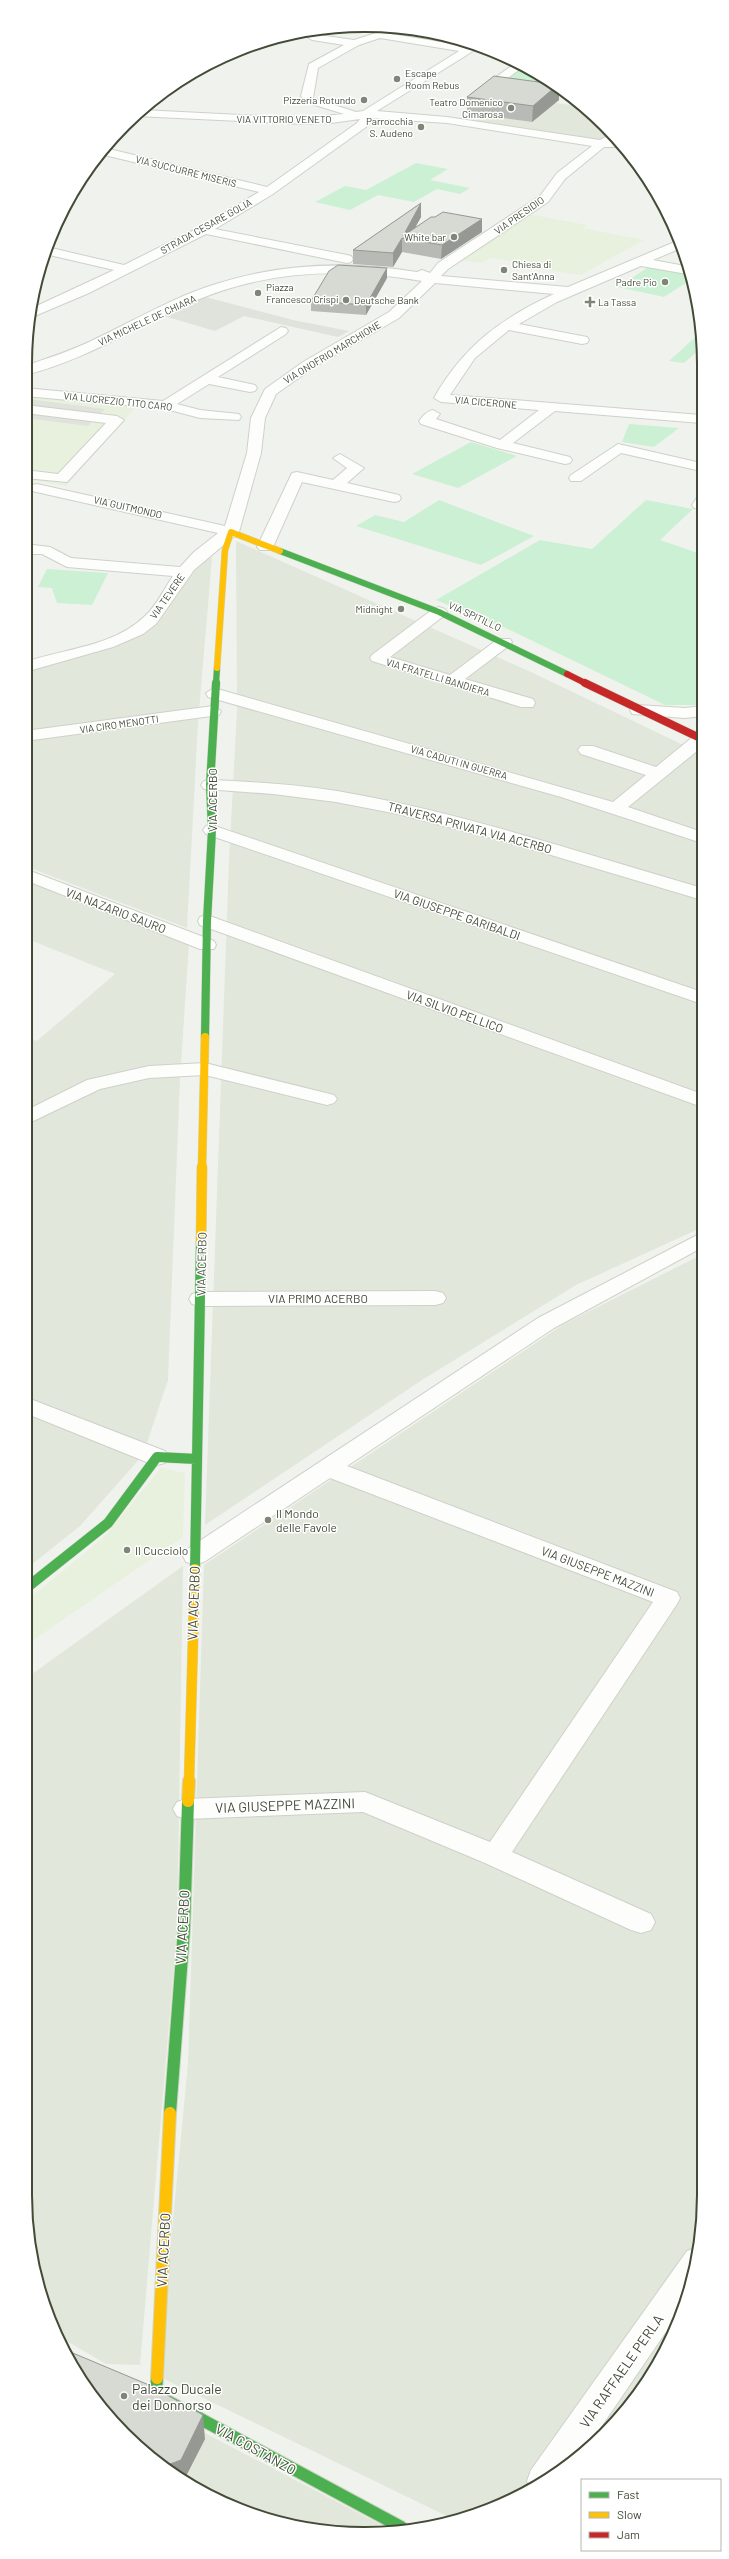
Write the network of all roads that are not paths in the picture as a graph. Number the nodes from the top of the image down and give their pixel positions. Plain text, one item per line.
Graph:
1 (312, 37) dead end
2 (355, 44) junction
3 (457, 45) edge
4 (468, 49) edge
5 (515, 68) edge
6 (490, 86) junction
7 (556, 93) edge
8 (478, 96) edge
9 (462, 110) dead end
10 (147, 113) edge
11 (366, 114) junction
12 (447, 120) junction
13 (609, 140) edge
14 (601, 144) junction
15 (614, 145) edge
16 (109, 152) edge
17 (269, 191) junction
18 (204, 230) junction
19 (675, 246) edge
20 (52, 251) edge
21 (310, 252) junction
22 (642, 262) junction
23 (125, 269) junction
24 (683, 269) edge
25 (270, 274) junction
26 (432, 280) junction
27 (568, 291) junction
28 (40, 295) dead end
29 (60, 300) junction
30 (36, 311) edge
31 (509, 326) junction
32 (281, 331) dead end
33 (582, 340) dead end
34 (32, 368) edge
35 (206, 379) junction
36 (250, 388) dead end
37 (32, 393) edge
38 (166, 404) junction
39 (550, 408) junction
40 (32, 410) edge
41 (433, 414) dead end
42 (234, 417) dead end
43 (697, 419) edge
44 (502, 445) junction
45 (340, 458) dead end
46 (565, 460) dead end
47 (697, 466) edge
48 (367, 471) dead end
49 (32, 475) edge
50 (576, 478) dead end
51 (340, 486) junction
52 (32, 487) edge
53 (394, 498) dead end
54 (231, 532) junction
55 (265, 547) junction
56 (32, 549) edge
57 (184, 572) junction
58 (439, 612) junction
59 (504, 642) junction
60 (32, 665) edge
61 (452, 681) junction
62 (214, 693) junction
63 (526, 703) dead end
64 (638, 710) junction
65 (213, 711) junction
66 (697, 712) edge
67 (32, 735) edge
68 (697, 737) edge
69 (697, 743) edge
70 (587, 750) dead end
71 (659, 774) junction
72 (210, 785) junction
73 (614, 810) junction
74 (212, 830) junction
75 (697, 836) edge
76 (32, 877) edge
77 (697, 892) edge
78 (207, 921) junction
79 (207, 945) junction
80 (697, 996) edge
81 (205, 1069) junction
82 (327, 1099) dead end
83 (697, 1099) edge
84 (32, 1114) edge
85 (697, 1241) edge
86 (435, 1298) dead end
87 (200, 1299) junction
88 (32, 1407) edge
89 (157, 1457) junction
90 (197, 1459) junction
91 (328, 1468) junction
92 (195, 1556) junction
93 (32, 1583) edge
94 (186, 1809) junction
95 (495, 1856) junction
96 (641, 1922) dead end
97 (687, 2276) edge
98 (142, 2388) joint
99 (559, 2464) edge
100 (395, 2525) edge

1 - 2 street
2 - 3 street
2 - 11 street
4 - 11 street
5 - 6 street
6 - 7 street
6 - 8 street
9 - 12 street
10 - 11 street, VIA VITTORIO VENETO
11 - 12 street, VIA VITTORIO VENETO
11 - 17 street, STRADA CESARE GOLIA
12 - 14 street, VIA VITTORIO VENETO
13 - 14 street, VIA PRESIDIO
14 - 15 street, VIA VITTORIO VENETO
14 - 26 street, VIA PRESIDIO
16 - 17 street, VIA SUCCURRE MISERIS
17 - 18 street, STRADA CESARE GOLIA
18 - 21 street
18 - 23 street, STRADA CESARE GOLIA
19 - 22 street, VIA CICERONE
20 - 23 street
21 - 25 street
21 - 26 street
22 - 24 street
22 - 27 street, VIA CICERONE
23 - 29 street, STRADA CESARE GOLIA
25 - 26 street
25 - 34 street, VIA MICHELE DE CHIARA
26 - 27 street
26 - 54 street, VIA ONOFRIO MARCHIONE
27 - 31 street, VIA CICERONE
28 - 29 street
29 - 30 street, STRADA CESARE GOLIA
31 - 33 street
31 - 39 street, VIA CICERONE
32 - 35 street
35 - 36 street
35 - 38 street
37 - 38 street, VIA LUCREZIO TITO CARO
38 - 42 street, VIA LUCREZIO TITO CARO
39 - 43 street, VIA CICERONE
39 - 44 street
40 - 49 street
41 - 44 street
44 - 46 street
45 - 51 street
47 - 50 street
48 - 51 street
51 - 53 street
51 - 55 street
52 - 54 street, VIA GUITMONDO
54 - 55 street, VIA SPITILLO
54 - 57 street, VIA TEVERE
54 - 62 street, VIA ACERBO
55 - 58 street, VIA SPITILLO
56 - 57 street
57 - 60 street, VIA TEVERE
58 - 59 street, VIA SPITILLO
58 - 61 street, VIA FRATELLI BANDIERA
59 - 61 street
59 - 64 street, VIA SPITILLO
61 - 63 street, VIA FRATELLI BANDIERA
62 - 65 street, VIA ACERBO
62 - 73 street, VIA CADUTI IN GUERRA
64 - 66 street
64 - 68 street, VIA SPITILLO
65 - 67 street, VIA CIRO MENOTTI
65 - 72 street, VIA ACERBO
69 - 71 street
70 - 71 street
71 - 73 street
72 - 74 street, VIA ACERBO
72 - 77 street, TRAVERSA PRIVATA VIA ACERBO
73 - 75 street, VIA CADUTI IN GUERRA
74 - 78 street, VIA ACERBO
74 - 80 street, VIA GIUSEPPE GARIBALDI
76 - 79 street, VIA NAZARIO SAURO
78 - 79 street, VIA ACERBO
78 - 83 street, VIA SILVIO PELLICO
79 - 81 street, VIA ACERBO
81 - 82 street
81 - 84 street
81 - 87 street, VIA ACERBO
85 - 91 street
86 - 87 street, VIA PRIMO ACERBO
87 - 90 street, VIA ACERBO
88 - 89 street
89 - 90 street
89 - 93 street
90 - 92 street, VIA ACERBO
91 - 92 street
91 - 95 street, VIA GIUSEPPE MAZZINI
92 - 94 street, VIA ACERBO
94 - 95 street, VIA GIUSEPPE MAZZINI
94 - 98 street, VIA ACERBO
95 - 96 street, VIA GIUSEPPE MAZZINI
97 - 99 street, VIA RAFFAELE PERLA
98 - 100 street, VIA COSTANZO

